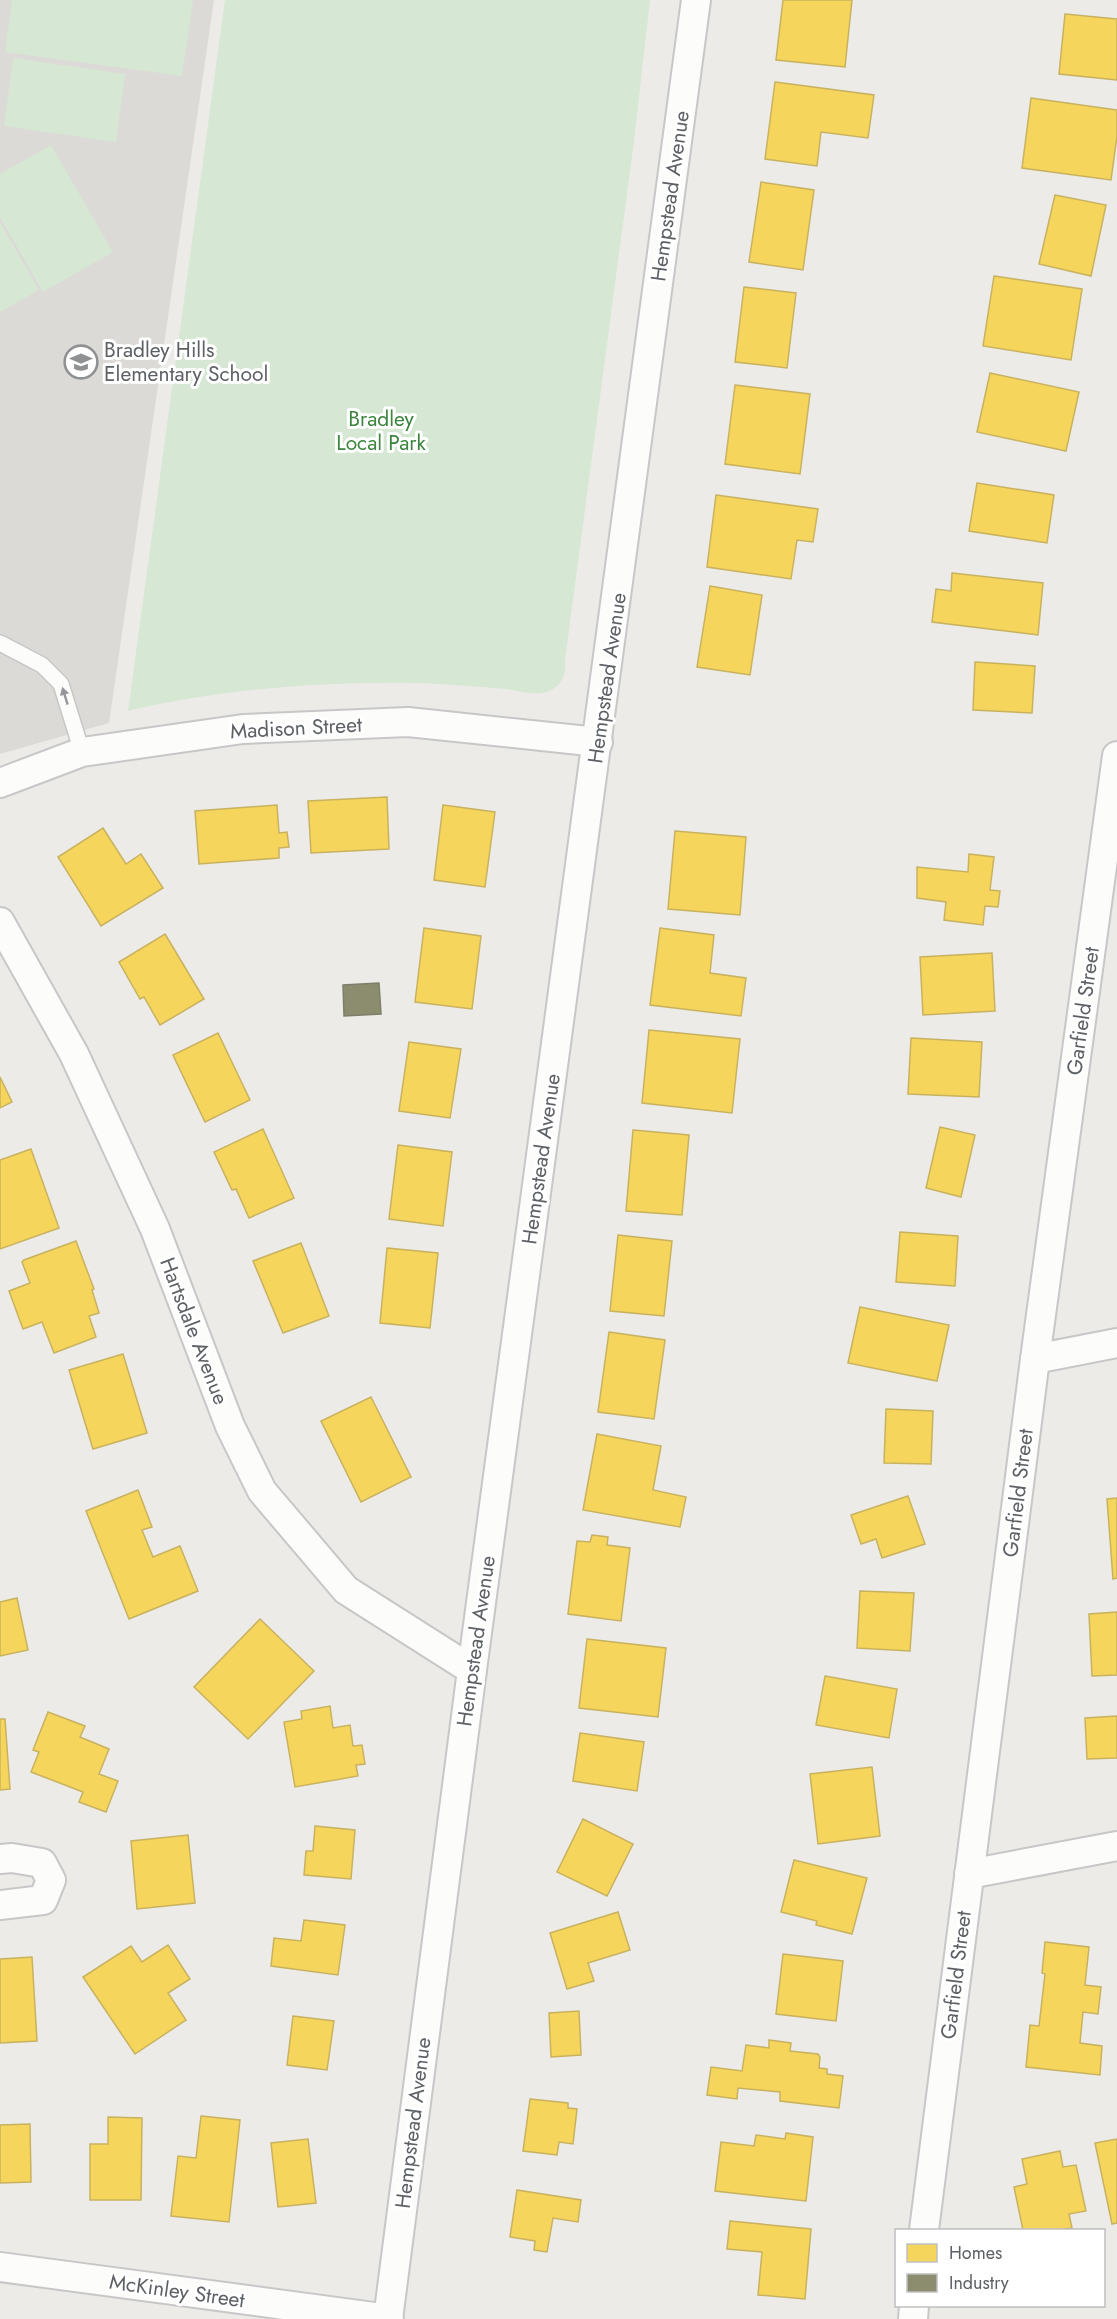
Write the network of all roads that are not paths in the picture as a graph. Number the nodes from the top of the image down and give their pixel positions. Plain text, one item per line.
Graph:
1 (696, 0) edge
2 (0, 643) edge
3 (598, 742) junction
4 (82, 752) junction
5 (1117, 756) edge
6 (0, 783) edge
7 (1116, 789) edge
8 (0, 922) edge
9 (1117, 1343) edge
10 (1035, 1359) junction
11 (472, 1670) junction
12 (1117, 1846) edge
13 (0, 1859) edge
14 (969, 1874) junction
15 (0, 1905) edge
16 (924, 2229) edge
17 (0, 2267) edge
18 (388, 2319) edge

1 - 3 street, Hempstead Avenue
4 -> 2 lane
3 - 4 street, Madison Street
3 - 11 street, Hempstead Avenue
4 - 6 street, Madison Street
5 - 7 street, Garfield Street
7 - 10 street, Garfield Street
8 - 11 street, Hartsdale Avenue
9 - 10 street
10 - 14 street, Garfield Street
11 - 18 street, Hempstead Avenue
12 - 14 street
13 - 15 street
14 - 16 street, Garfield Street
17 - 18 street, McKinley Street

